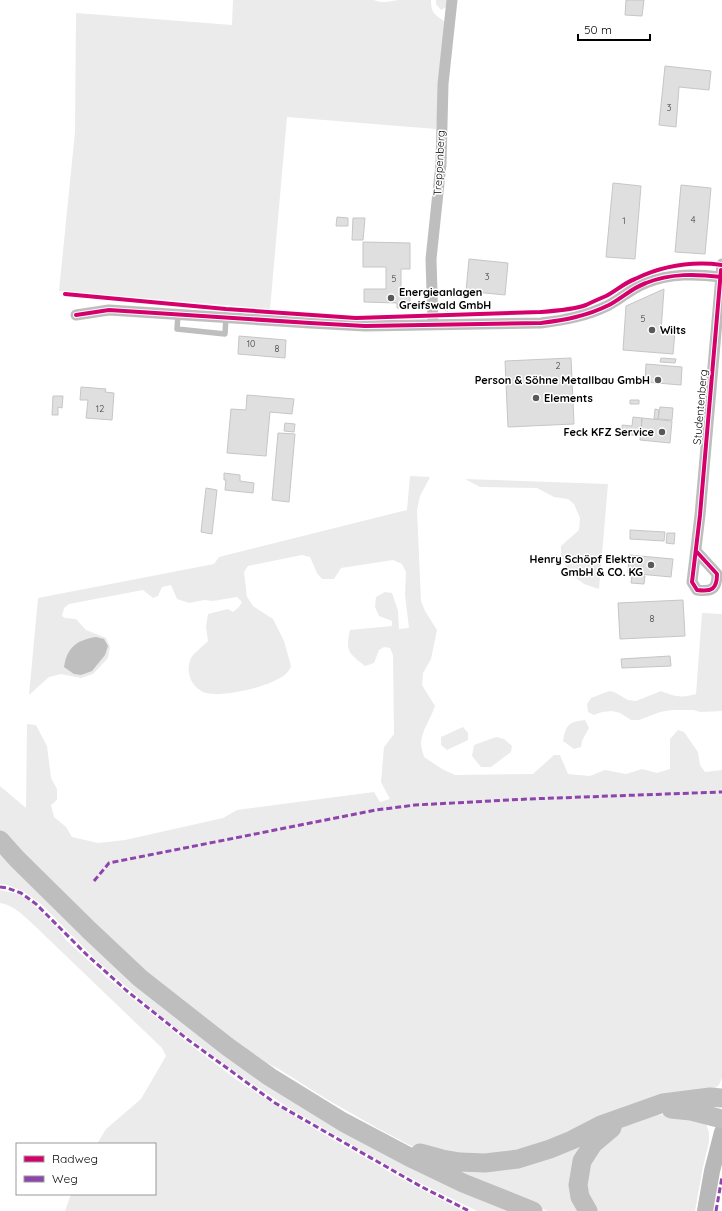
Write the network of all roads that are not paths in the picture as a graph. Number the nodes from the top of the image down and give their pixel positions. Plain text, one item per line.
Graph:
1 (452, 0) edge
2 (722, 271) edge
3 (178, 313) junction
4 (76, 315) dead end
5 (226, 317) junction
6 (432, 321) junction
7 (696, 551) dead end
8 (0, 840) edge
9 (722, 1098) edge
10 (637, 1112) junction
11 (722, 1119) edge
12 (362, 1132) junction
13 (722, 1132) edge
14 (533, 1211) edge
15 (588, 1211) edge
16 (705, 1211) edge

1 - 6 street, Treppenberg
2 - 6 street
2 - 7 street, Studentenberg
3 - 4 street
3 - 5 street
3 - 5 lane
5 - 6 street
8 - 12 highway
9 - 10 highway
10 - 11 highway
10 - 12 highway
10 - 15 highway
12 - 14 highway
13 - 16 main road

